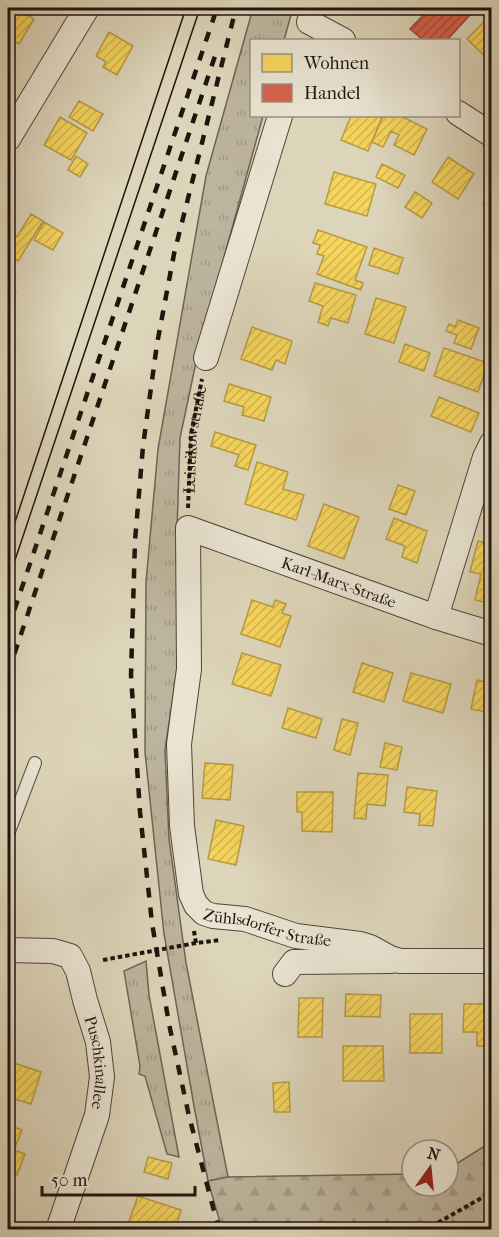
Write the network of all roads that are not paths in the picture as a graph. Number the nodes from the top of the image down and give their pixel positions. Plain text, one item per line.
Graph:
1 (87, 8) edge
2 (308, 23) edge
3 (341, 39) edge
4 (460, 114) edge
5 (280, 117) edge
6 (492, 135) edge
7 (8, 139) edge
8 (206, 358) road end
9 (492, 443) edge
10 (436, 617) junction
11 (492, 634) edge
12 (179, 739) joint
13 (35, 763) dead end
14 (8, 860) edge
15 (8, 950) edge
16 (400, 961) junction
17 (492, 961) edge
18 (285, 974) dead end
19 (58, 1230) edge

1 - 7 street
2 - 3 street
4 - 6 street
5 - 8 street
9 - 10 street
10 - 11 street, Karl-Marx-Straße
10 - 12 street, Karl-Marx-Straße
12 - 16 street, Zühlsdorfer Straße
13 - 14 lane
15 - 19 street, Puschkinallee
16 - 17 street, Zühlsdorfer Straße
16 - 18 street, Zühlsdorfer Straße

